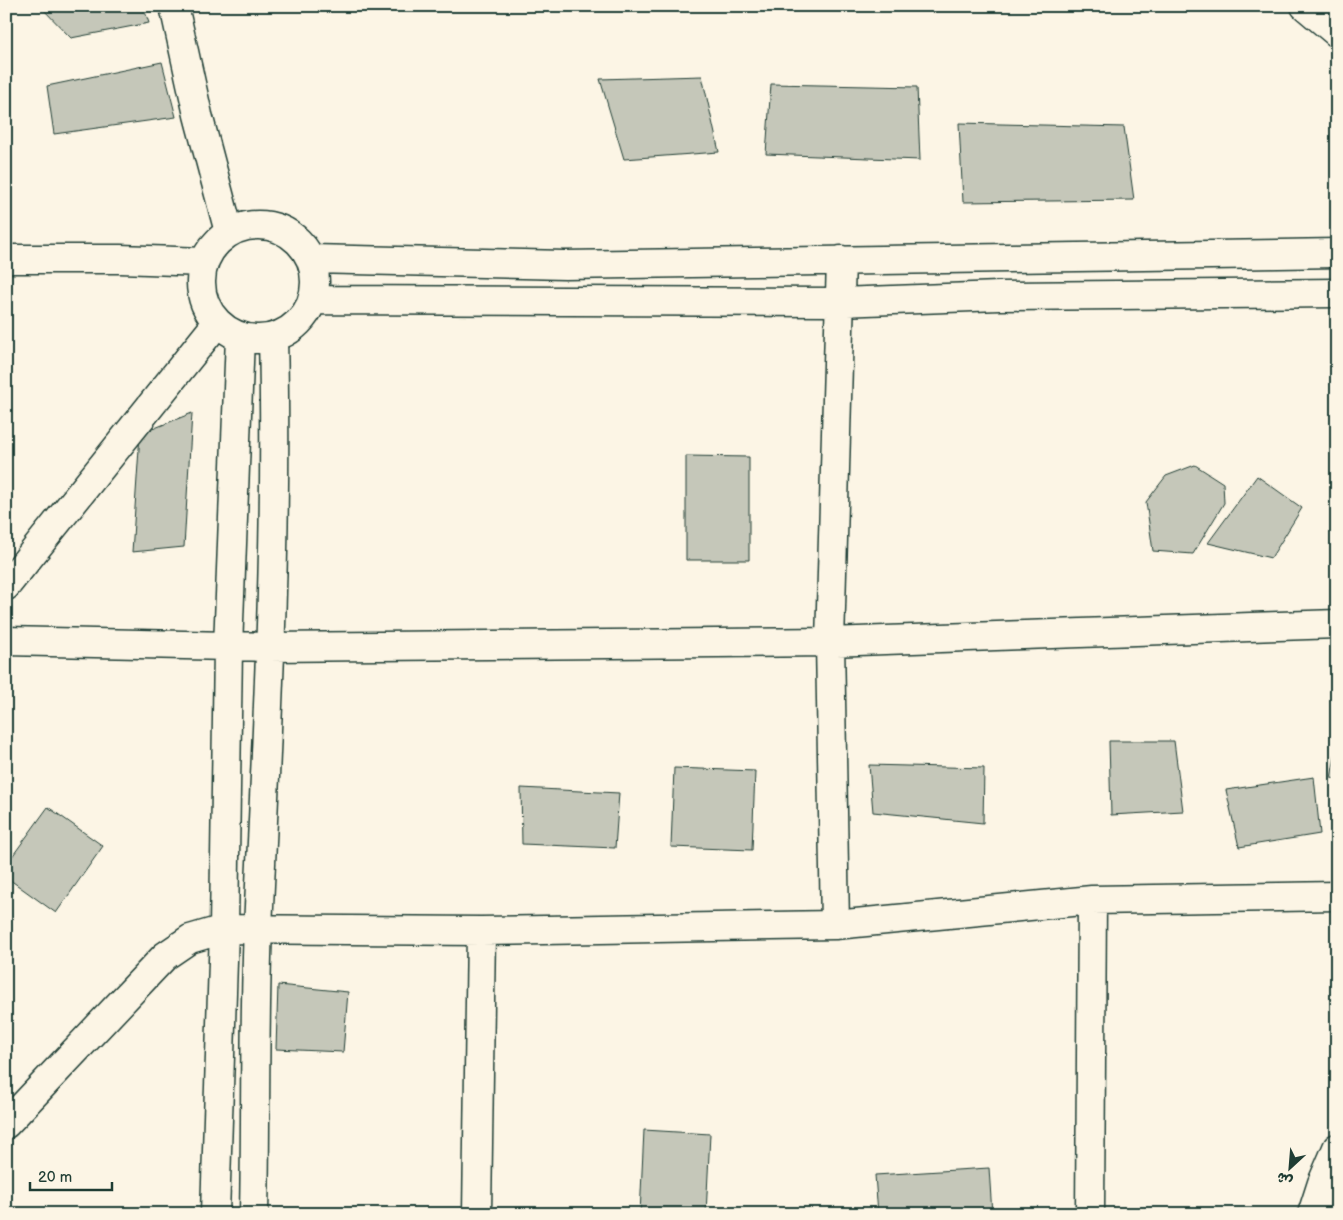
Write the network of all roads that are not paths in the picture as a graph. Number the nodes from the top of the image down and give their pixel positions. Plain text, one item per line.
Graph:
1 (174, 6) edge
2 (1306, 6) edge
3 (1337, 33) edge
4 (229, 232) junction
5 (1337, 253) edge
6 (6, 259) edge
7 (311, 259) junction
8 (842, 260) junction
9 (204, 262) junction
10 (565, 264) junction
11 (1337, 293) edge
12 (314, 300) junction
13 (563, 300) junction
14 (840, 302) junction
15 (217, 323) junction
16 (240, 337) junction
17 (273, 338) junction
18 (6, 586) edge
19 (1337, 624) edge
20 (6, 641) edge
21 (830, 642) junction
22 (228, 647) junction
23 (269, 647) junction
24 (1337, 896) edge
25 (1092, 900) junction
26 (836, 925) junction
27 (224, 929) junction
28 (258, 930) junction
29 (481, 931) junction
30 (6, 1124) edge
31 (1337, 1148) edge
32 (215, 1214) edge
33 (254, 1214) edge
34 (477, 1214) edge
35 (1090, 1214) edge
36 (1312, 1214) edge

1 - 4 street
2 - 3 street
4 - 7 street
4 - 9 street
5 - 8 street
6 - 9 street
7 - 10 street
7 - 12 street
8 - 10 street
8 - 14 street
9 - 15 street
10 - 13 street
11 - 14 street
12 - 13 street
12 - 17 street
13 - 14 street
14 - 21 street
15 - 16 street
15 - 18 street
16 - 17 street
16 - 22 street
17 - 23 street
19 - 21 street
20 - 22 street
21 - 23 street
21 - 26 street
22 - 23 street
22 - 27 street
23 - 28 street
24 - 25 street
25 - 26 street
25 - 35 street
26 - 29 street
27 - 28 street
27 - 30 street
27 - 32 street
28 - 29 street
28 - 33 street
29 - 34 street
31 - 36 street

